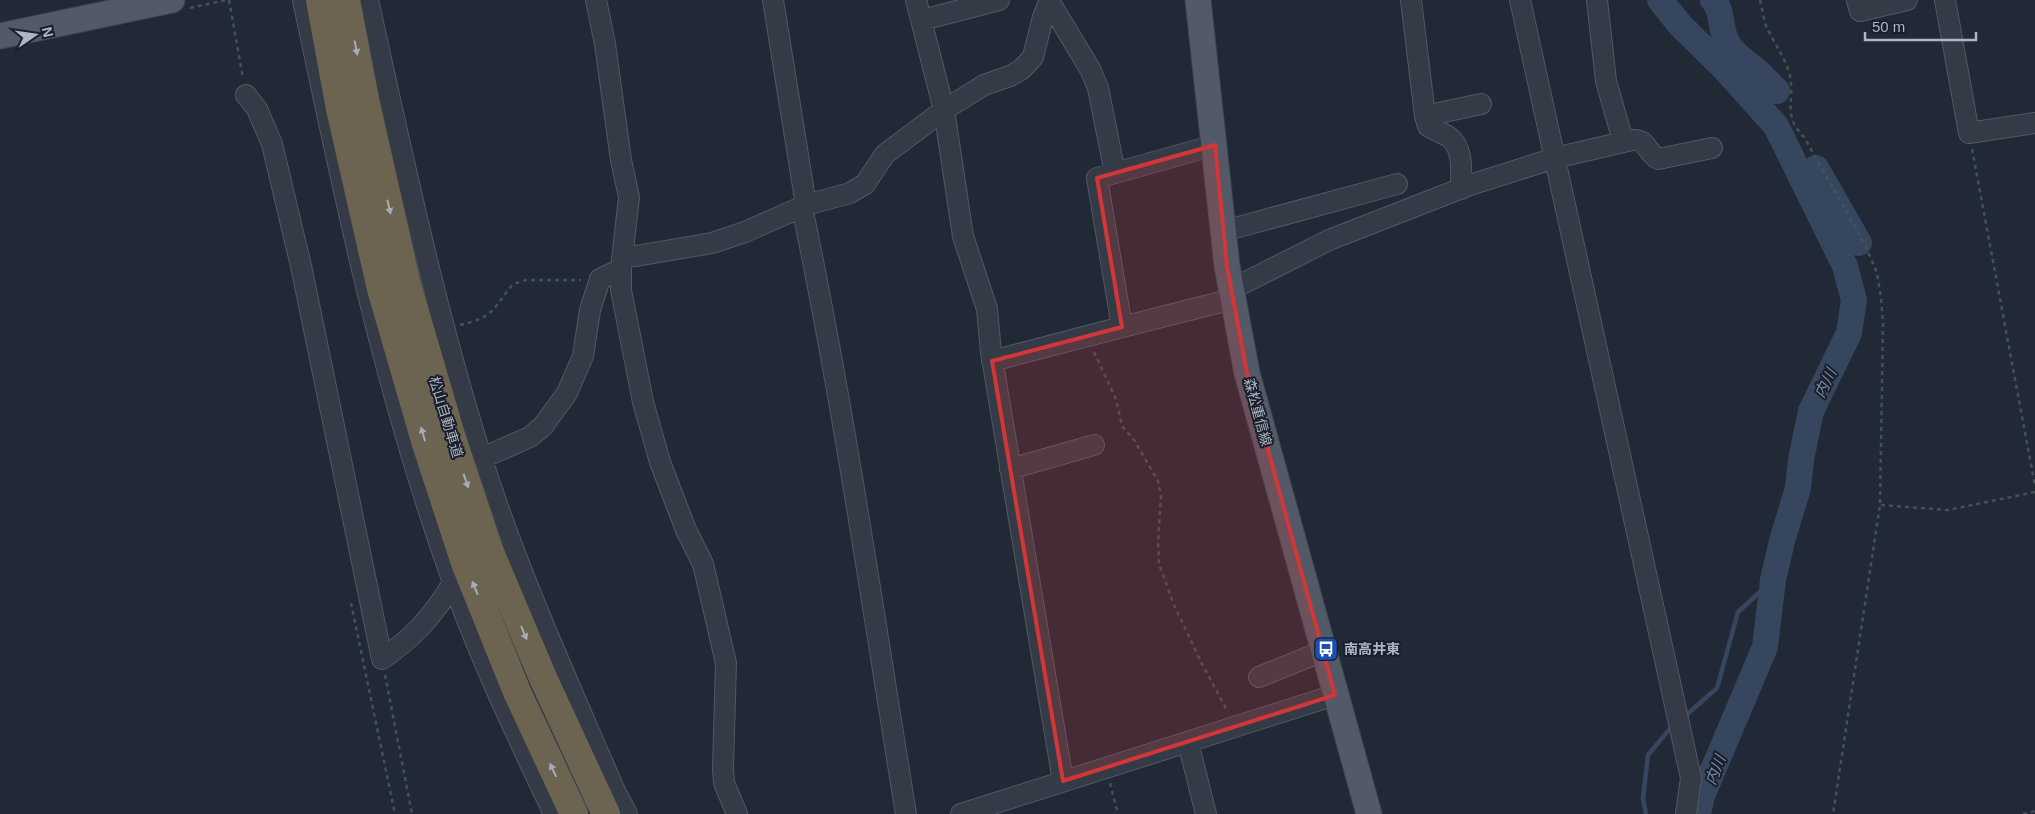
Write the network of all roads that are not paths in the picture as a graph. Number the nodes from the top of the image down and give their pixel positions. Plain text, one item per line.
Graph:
1 (172, 0) edge
2 (303, 0) edge
3 (320, 0) edge
4 (346, 0) edge
5 (368, 0) edge
6 (596, 0) edge
7 (916, 0) edge
8 (1000, 0) edge
9 (1050, 0) edge
10 (1198, 0) edge
11 (1411, 0) edge
12 (1520, 0) edge
13 (1598, 0) edge
14 (1857, 0) edge
15 (1907, 0) edge
16 (1945, 0) edge
17 (775, 2) edge
18 (922, 20) junction
19 (0, 36) edge
20 (246, 94) dead end
21 (1481, 104) dead end
22 (944, 110) junction
23 (1425, 116) junction
24 (2035, 124) edge
25 (1623, 141) junction
26 (1215, 145) junction
27 (1712, 148) dead end
28 (1555, 158) junction
29 (1115, 173) junction
30 (1397, 184) dead end
31 (1461, 189) junction
32 (804, 206) junction
33 (1224, 231) junction
34 (622, 262) junction
35 (1232, 293) junction
36 (1122, 327) junction
37 (992, 361) junction
38 (1094, 445) dead end
39 (482, 458) junction
40 (1010, 469) junction
41 (453, 583) junction
42 (1323, 652) junction
43 (1259, 677) dead end
44 (1335, 695) junction
45 (1188, 742) junction
46 (1063, 781) junction
47 (554, 814) edge
48 (574, 814) edge
49 (606, 814) edge
50 (627, 814) edge
51 (737, 814) edge
52 (906, 814) edge
53 (961, 814) edge
54 (1206, 814) edge
55 (1369, 814) edge
56 (1686, 814) edge

1 - 19 main road
2 - 41 street
48 -> 3 highway, 松山自動車道
4 -> 49 highway, 松山自動車道
5 - 39 street
6 - 34 street
7 - 18 street
8 - 18 street
9 - 22 street
9 - 29 street
10 - 26 main road, 森松重信線
11 - 23 street
12 - 28 street
13 - 25 street
14 - 15 street
16 - 24 street
17 - 32 street
18 - 22 street
20 - 41 street
21 - 23 street
22 - 32 street
22 - 37 street
23 - 31 street
25 - 27 street
25 - 28 street
26 - 29 street
26 - 33 main road, 森松重信線
28 - 31 street
28 - 56 street
29 - 36 street
30 - 33 street
31 - 35 street
32 - 34 street
32 - 52 street
33 - 35 main road, 森松重信線
34 - 39 street
34 - 51 street
35 - 36 street
35 - 42 main road, 森松重信線
36 - 37 street
37 - 40 street
38 - 40 street
39 - 50 street
40 - 46 street
41 - 47 street
42 - 43 street
42 - 44 main road, 森松重信線
44 - 45 street
44 - 55 main road, 森松重信線
45 - 46 street
45 - 54 street
46 - 53 street

